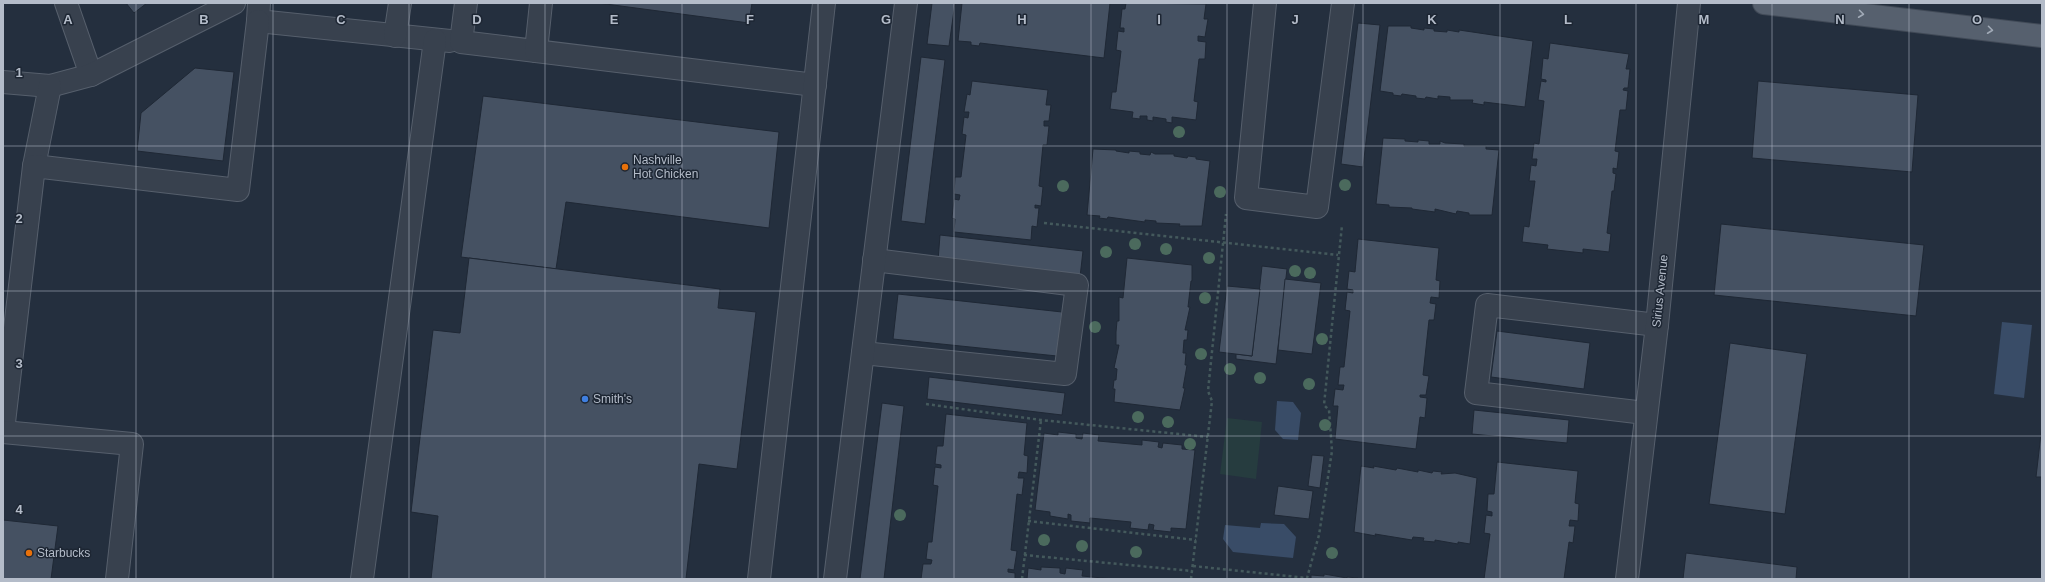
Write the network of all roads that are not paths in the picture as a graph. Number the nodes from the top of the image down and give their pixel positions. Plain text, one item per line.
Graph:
1 (66, 3) edge
2 (234, 3) edge
3 (400, 3) edge
4 (466, 3) edge
5 (541, 3) edge
6 (824, 3) edge
7 (906, 3) edge
8 (1265, 3) edge
9 (1343, 3) edge
10 (1689, 3) edge
11 (1764, 3) edge
12 (259, 12) edge
13 (396, 36) junction
14 (2042, 36) edge
15 (435, 40) junction
16 (461, 42) junction
17 (536, 51) junction
18 (91, 74) junction
19 (3, 82) edge
20 (815, 85) junction
21 (50, 86) junction
22 (34, 166) junction
23 (874, 260) junction
24 (1657, 325) junction
25 (863, 353) junction
26 (1645, 412) junction
27 (3, 431) edge
28 (117, 579) edge
29 (362, 579) edge
30 (759, 579) edge
31 (835, 579) edge
32 (1627, 579) edge

1 - 18 street
2 - 18 street
3 - 13 street
4 - 16 street
5 - 17 street
6 - 20 street
7 - 23 street
8 - 9 street
10 - 24 street, Sirius Avenue
11 -> 14 main road
12 - 13 street
12 - 22 street
13 - 15 street
15 - 16 street
15 - 29 street
16 - 17 street
17 - 20 street
18 - 21 street
19 - 21 street
20 - 30 street
21 - 22 street
22 - 27 street
23 - 25 street
23 - 25 street
24 - 26 street, Sirius Avenue
24 - 26 street
25 - 31 street
26 - 32 street, Sirius Avenue
27 - 28 street

